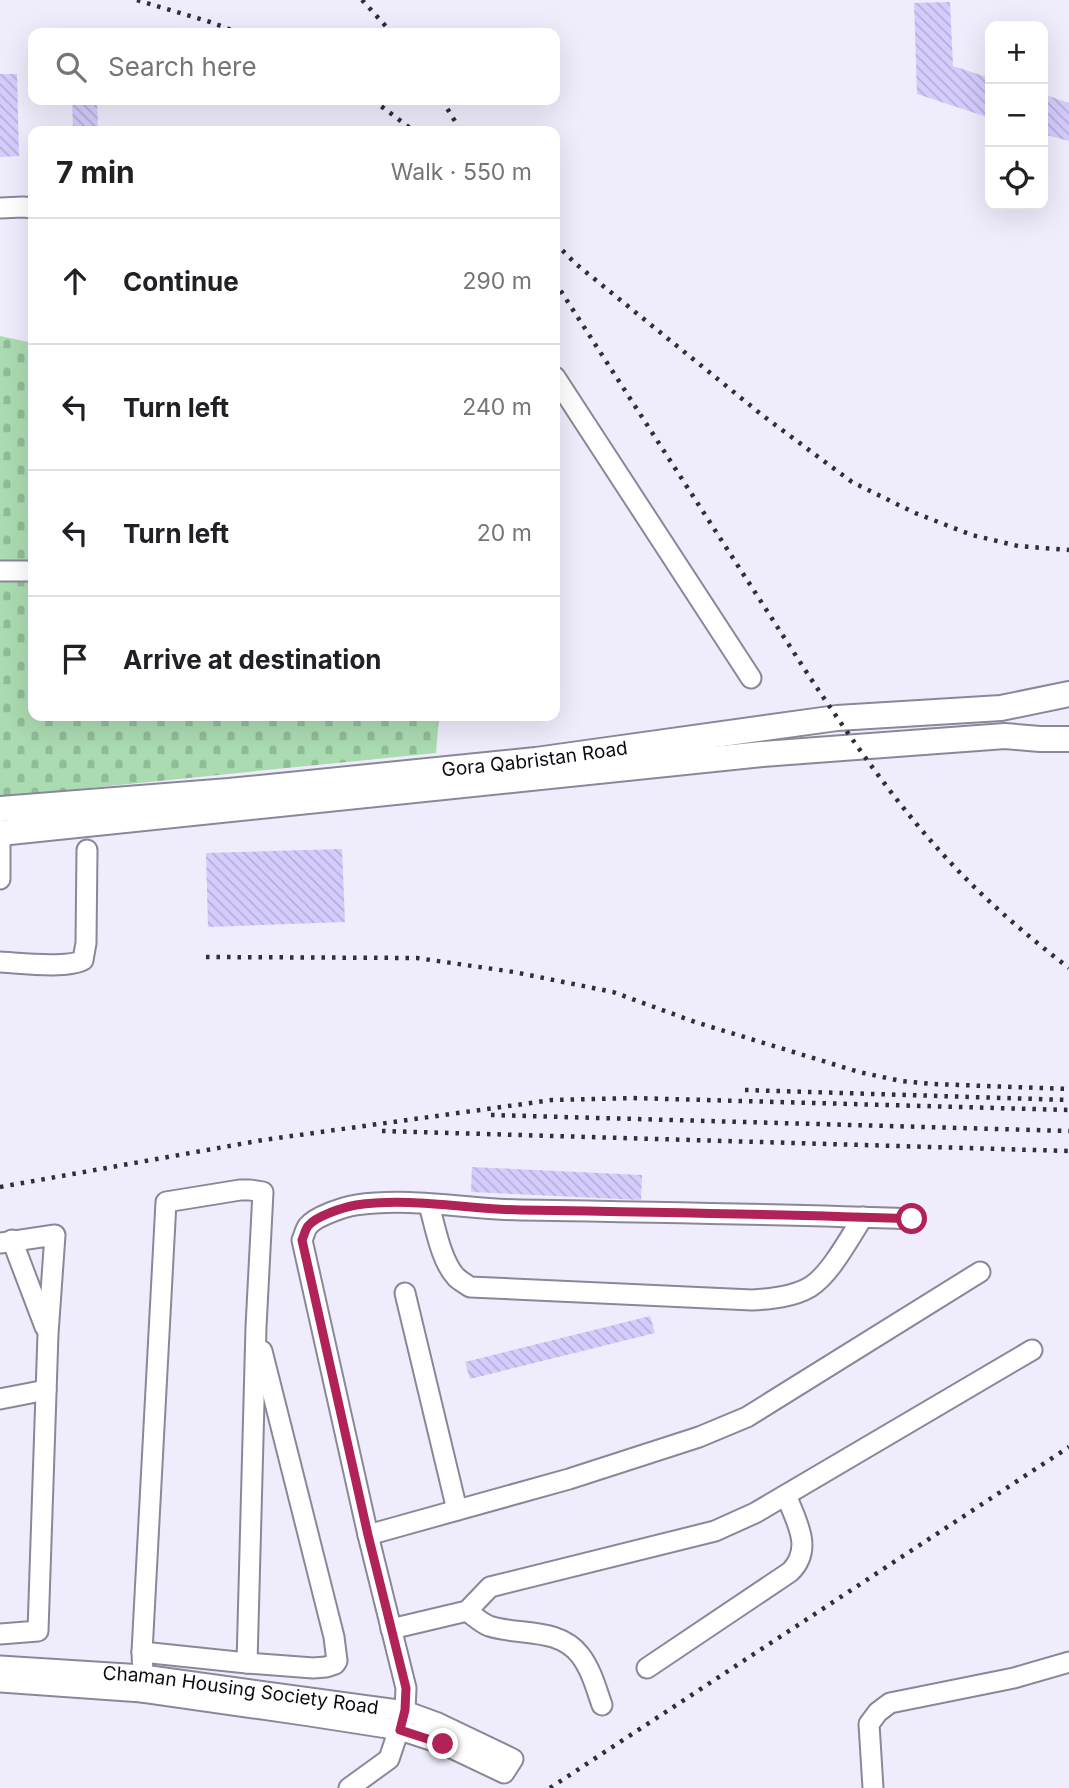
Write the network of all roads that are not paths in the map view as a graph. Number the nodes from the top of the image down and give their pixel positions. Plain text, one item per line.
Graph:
1 (0, 208) edge
2 (28, 208) edge
3 (560, 385) edge
4 (28, 570) edge
5 (0, 571) edge
6 (751, 678) dead end
7 (1069, 694) edge
8 (1001, 708) junction
9 (1069, 708) edge
10 (1069, 727) edge
11 (1004, 736) junction
12 (1069, 738) edge
13 (0, 809) edge
14 (0, 833) edge
15 (87, 850) dead end
16 (0, 879) edge
17 (0, 962) edge
18 (429, 1205) junction
19 (863, 1217) junction
20 (912, 1219) dead end
21 (6, 1241) edge
22 (980, 1272) dead end
23 (405, 1293) dead end
24 (256, 1327) junction
25 (48, 1335) junction
26 (1032, 1350) dead end
27 (46, 1390) junction
28 (0, 1399) edge
29 (786, 1495) junction
30 (457, 1510) junction
31 (368, 1535) junction
32 (467, 1611) junction
33 (391, 1629) junction
34 (0, 1634) edge
35 (142, 1652) junction
36 (1069, 1662) edge
37 (247, 1663) junction
38 (0, 1666) edge
39 (647, 1668) dead end
40 (0, 1682) edge
41 (142, 1684) junction
42 (602, 1704) dead end
43 (405, 1710) junction
44 (400, 1730) junction
45 (349, 1788) edge
46 (873, 1788) edge

1 - 2 street
3 - 6 street
4 - 5 street
7 - 8 main road, Gora Qabristan Road
8 - 9 main road
8 - 13 main road, Gora Qabristan Road
10 - 11 main road
11 - 12 main road, Gora Qabristan Road
11 - 14 main road, Gora Qabristan Road
14 - 16 street
15 - 17 street
18 - 19 street
18 - 19 street
18 - 31 street
19 - 20 street
21 - 25 street
21 - 25 street
22 - 30 street
23 - 30 street
24 - 35 street
24 - 37 street
24 - 37 street
25 - 27 street
26 - 29 street
27 - 28 street
27 - 34 street
29 - 32 street
29 - 39 street
30 - 31 street
31 - 33 street
32 - 33 street
32 - 42 street
33 - 43 street
35 - 37 street
35 - 41 street
36 - 46 street
38 - 41 street, Chaman Housing Society Road
40 - 41 street, Chaman Housing Society Road
41 - 43 street, Chaman Housing Society Road
41 - 44 street, Chaman Housing Society Road
43 - 44 street
43 - 44 street, Chaman Housing Society Road
44 - 45 street

